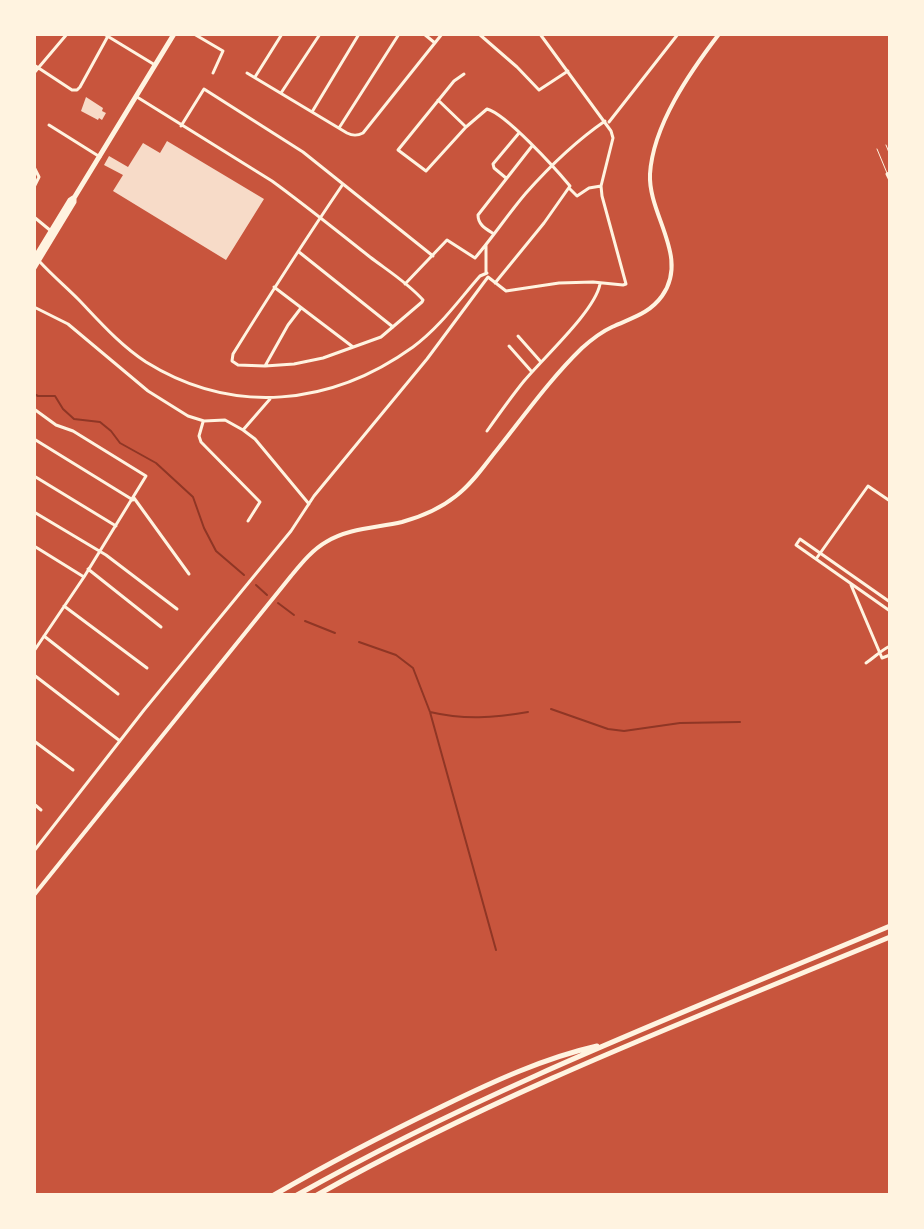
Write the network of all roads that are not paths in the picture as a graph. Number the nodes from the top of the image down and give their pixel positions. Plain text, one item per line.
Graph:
1 (67, 34) edge
2 (174, 34) edge
3 (194, 34) edge
4 (282, 34) edge
5 (320, 34) edge
6 (359, 34) edge
7 (399, 34) edge
8 (424, 34) edge
9 (442, 34) edge
10 (479, 34) edge
11 (547, 34) edge
12 (678, 34) edge
13 (719, 34) edge
14 (106, 35) edge
15 (541, 36) edge
16 (435, 43) junction
17 (155, 65) junction
18 (35, 69) edge
19 (568, 71) junction
20 (213, 73) dead end
21 (247, 73) dead end
22 (464, 74) dead end
23 (255, 77) junction
24 (281, 93) junction
25 (136, 96) junction
26 (438, 100) junction
27 (312, 112) junction
28 (606, 122) junction
29 (49, 125) dead end
30 (181, 126) junction
31 (466, 127) junction
32 (339, 128) junction
33 (519, 133) junction
34 (886, 145) dead end
35 (532, 146) junction
36 (877, 149) dead end
37 (890, 155) edge
38 (100, 157) junction
39 (552, 166) junction
40 (34, 167) edge
41 (889, 173) edge
42 (506, 178) junction
43 (890, 180) edge
44 (343, 184) junction
45 (601, 186) junction
46 (34, 187) edge
47 (569, 188) junction
48 (74, 198) junction
49 (34, 217) edge
50 (320, 218) junction
51 (51, 231) junction
52 (494, 234) junction
53 (486, 245) junction
54 (299, 252) junction
55 (433, 256) junction
56 (35, 258) edge
57 (34, 268) edge
58 (487, 275) junction
59 (495, 283) junction
60 (405, 284) junction
61 (600, 284) junction
62 (274, 287) junction
63 (34, 307) edge
64 (301, 307) junction
65 (394, 328) junction
66 (518, 336) dead end
67 (509, 346) dead end
68 (353, 347) junction
69 (541, 362) junction
70 (265, 366) junction
71 (532, 372) junction
72 (271, 398) junction
73 (34, 409) edge
74 (204, 421) junction
75 (243, 430) junction
76 (487, 431) dead end
77 (34, 439) edge
78 (34, 476) edge
79 (133, 499) junction
80 (890, 501) edge
81 (309, 504) junction
82 (34, 512) edge
83 (248, 521) dead end
84 (116, 526) junction
85 (34, 546) edge
86 (99, 552) junction
87 (820, 553) junction
88 (816, 559) junction
89 (88, 569) junction
90 (189, 574) dead end
91 (84, 577) junction
92 (850, 583) junction
93 (890, 602) edge
94 (64, 606) junction
95 (177, 609) dead end
96 (890, 611) edge
97 (161, 627) dead end
98 (44, 636) junction
99 (890, 646) edge
100 (34, 651) edge
101 (879, 651) junction
102 (890, 655) edge
103 (876, 657) junction
104 (882, 658) junction
105 (866, 663) dead end
106 (147, 668) dead end
107 (34, 675) edge
108 (118, 694) dead end
109 (34, 741) edge
110 (120, 741) junction
111 (73, 770) dead end
112 (34, 804) edge
113 (41, 810) dead end
114 (34, 851) edge
115 (34, 895) edge
116 (890, 926) edge
117 (890, 937) edge
118 (602, 1047) junction
119 (274, 1195) edge
120 (297, 1195) edge
121 (317, 1195) edge

1 - 18 street
2 - 17 highway
3 - 20 street
4 - 23 street
5 - 24 street
6 - 27 street
7 - 32 street
8 - 16 street
9 - 16 street
10 - 19 street
11 - 15 street
12 - 28 street
13 - 115 main road
14 - 17 street
14 - 18 street
15 - 19 street
16 - 32 street
17 - 25 highway
19 - 28 street
21 - 23 street
22 - 26 street
23 - 24 street
24 - 27 street
25 - 30 street
25 - 38 highway
26 - 31 street
26 - 31 street
27 - 32 street
28 - 39 street
28 - 45 street
29 - 38 street
30 - 44 street
30 - 50 street
31 - 33 street
33 - 35 street
33 - 42 street
34 - 37 lane
35 - 39 street
35 - 42 street
36 - 41 lane
38 - 48 highway
39 - 47 street
39 - 52 street
40 - 46 street
41 - 43 street
42 - 52 street
44 - 50 street
44 - 55 street
45 - 47 street
45 - 61 street
47 - 59 street
48 - 51 highway
48 - 56 highway
49 - 51 street
50 - 54 street
50 - 60 street
51 - 56 highway
52 - 53 street
53 - 55 street
53 - 58 street
54 - 62 street
54 - 65 street
55 - 60 street
56 - 57 highway
56 - 72 street
58 - 59 street
58 - 72 street
58 - 81 street
59 - 61 street
60 - 65 street
61 - 69 street
62 - 64 street
62 - 70 street
63 - 74 street
64 - 68 street
64 - 70 street
65 - 68 street
66 - 69 street
67 - 71 street
68 - 70 street
69 - 71 street
71 - 76 street
72 - 75 street
73 - 79 street
74 - 75 street
74 - 83 street
75 - 81 street
77 - 79 street
78 - 84 street
79 - 84 street
79 - 90 street
80 - 87 street
81 - 110 street
82 - 86 street
84 - 86 street
85 - 91 street
86 - 89 street
86 - 95 street
87 - 88 street
87 - 88 street
87 - 93 street
88 - 92 street
89 - 91 street
89 - 97 street
91 - 94 street
92 - 96 street
92 - 101 street
94 - 98 street
94 - 106 street
98 - 100 street
98 - 108 street
99 - 101 street
101 - 103 street
101 - 104 street
102 - 104 street
103 - 104 street
103 - 105 street
107 - 110 street
109 - 111 street
110 - 114 street
112 - 113 street
116 - 118 highway
117 - 121 highway
118 - 119 highway
118 - 120 highway

